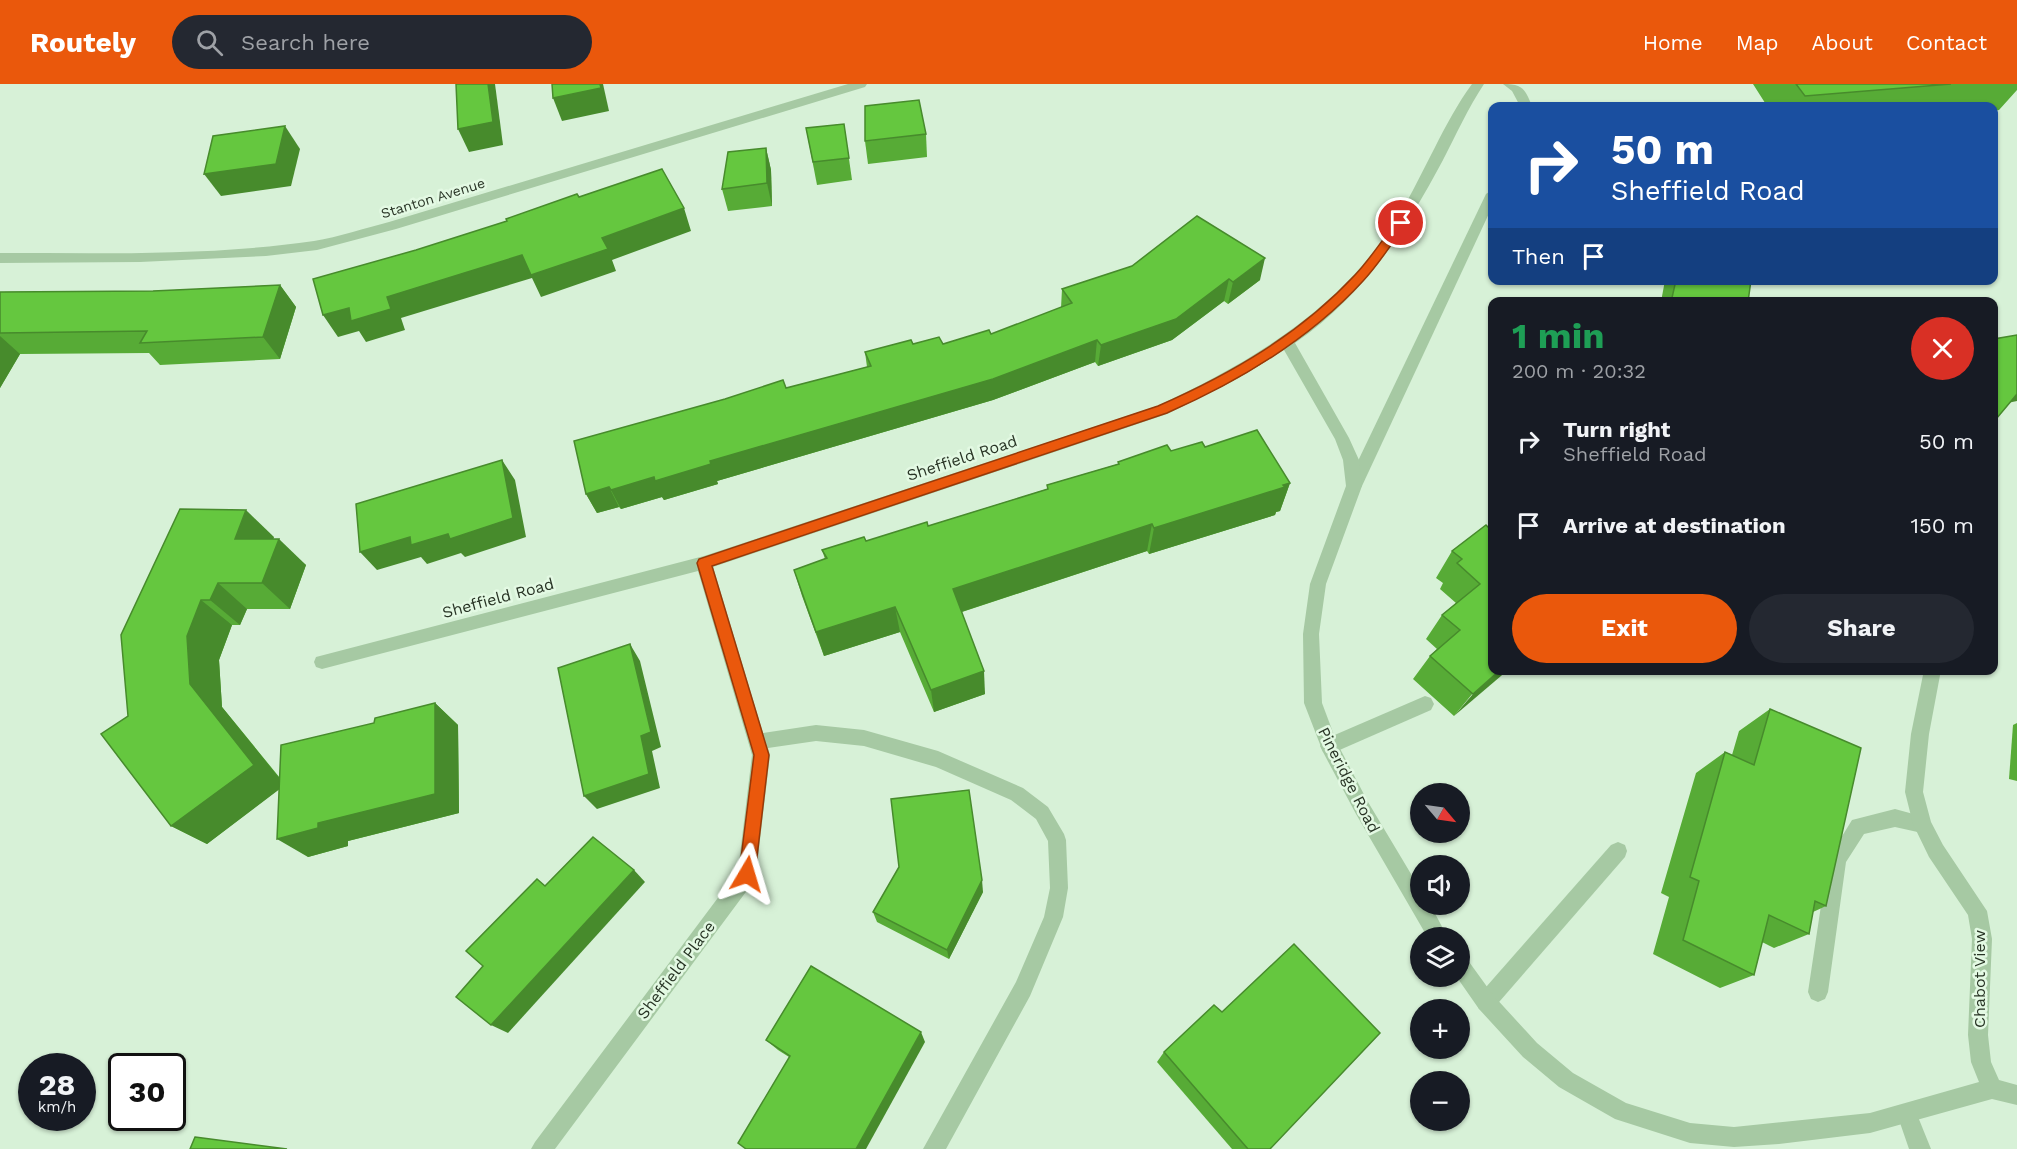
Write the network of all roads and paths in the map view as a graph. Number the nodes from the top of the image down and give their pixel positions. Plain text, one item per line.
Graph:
1 (861, 84) edge
2 (1478, 84) edge
3 (1509, 84) edge
4 (1524, 102) edge
5 (1488, 202) edge
6 (0, 258) edge
7 (1287, 342) junction
8 (1354, 486) junction
9 (704, 563) junction
10 (322, 663) dead end
11 (1932, 675) edge
12 (1425, 704) dead end
13 (757, 742) junction
14 (1329, 746) junction
15 (1922, 824) junction
16 (1618, 851) dead end
17 (1432, 927) edge
18 (1470, 980) edge
19 (1818, 992) dead end
20 (1486, 1002) junction
21 (1992, 1089) junction
22 (2017, 1095) edge
23 (1907, 1114) junction
24 (1736, 1143) edge
25 (542, 1149) edge
26 (934, 1149) edge
27 (1920, 1149) edge

1 - 6 street, Stanton Avenue
2 - 7 street, Sheffield Road
3 - 4 street
5 - 8 street
7 - 8 street, Pineridge Road
7 - 9 street, Sheffield Road
8 - 14 street, Pineridge Road
9 - 10 street, Sheffield Road
9 - 13 street, Sheffield Place
11 - 15 street, Chabot View
12 - 14 street
13 - 25 street, Sheffield Place
13 - 26 street
14 - 17 street, Pineridge Road
15 - 19 street
15 - 21 street, Chabot View
16 - 20 street
18 - 20 street
20 - 24 street
21 - 22 street
21 - 23 street
23 - 24 street
23 - 27 street

